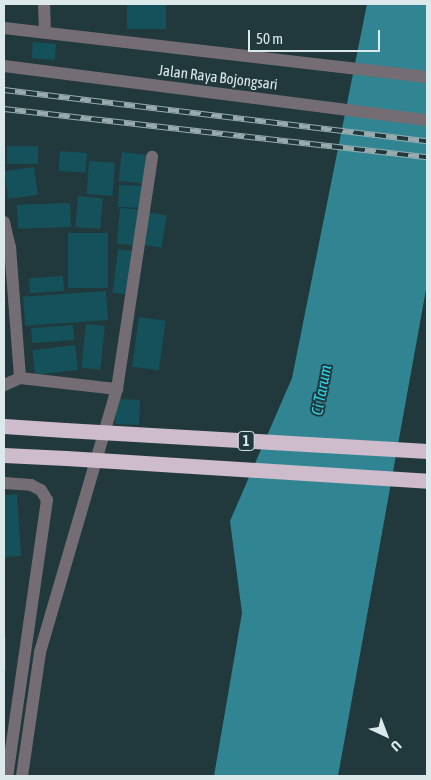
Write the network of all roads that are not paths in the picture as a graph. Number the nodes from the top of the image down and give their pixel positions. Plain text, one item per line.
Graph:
1 (44, 4) edge
2 (10, 29) edge
3 (45, 30) junction
4 (7, 66) edge
5 (427, 77) edge
6 (427, 120) edge
7 (152, 157) dead end
8 (4, 222) edge
9 (20, 378) junction
10 (4, 385) edge
11 (117, 389) junction
12 (4, 426) edge
13 (427, 451) edge
14 (4, 455) edge
15 (427, 481) edge
16 (4, 483) edge
17 (7, 776) edge
18 (22, 776) edge

1 - 3 street
2 - 3 street, Jalan Raya Bojongsari
3 - 5 street, Jalan Raya Bojongsari
4 - 6 street, Jalan Raya Bojongsari
7 - 11 street
8 - 9 street
9 - 10 street
9 - 11 street
11 - 18 street
12 - 13 highway, 1, bridge
14 - 15 highway, 1, bridge
16 - 17 street

